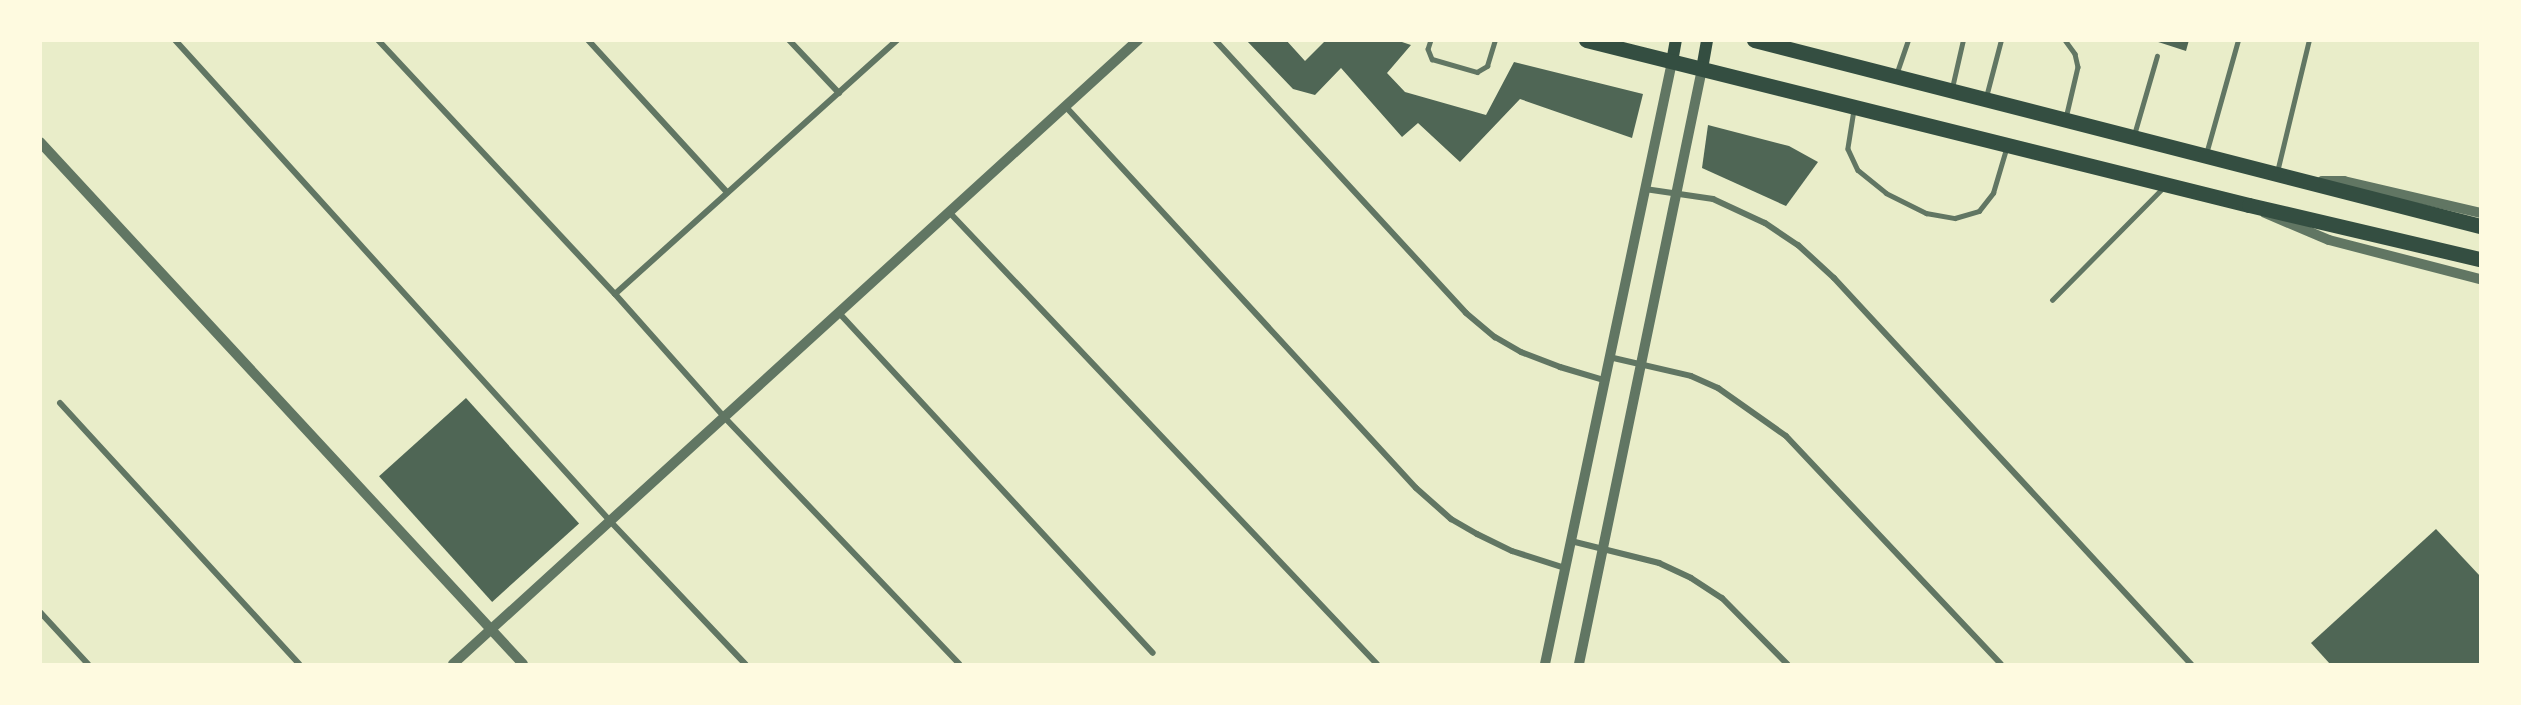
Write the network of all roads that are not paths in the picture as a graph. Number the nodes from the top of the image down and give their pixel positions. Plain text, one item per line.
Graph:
1 (175, 40) edge
2 (378, 40) edge
3 (588, 40) edge
4 (789, 40) edge
5 (897, 40) edge
6 (1138, 40) edge
7 (1215, 40) edge
8 (1431, 40) edge
9 (1496, 40) edge
10 (1586, 40) edge
11 (1676, 40) edge
12 (1707, 40) edge
13 (1908, 40) edge
14 (1963, 40) edge
15 (2001, 40) edge
16 (2065, 40) edge
17 (2238, 40) edge
18 (2309, 40) edge
19 (1764, 41) edge
20 (2157, 56) dead end
21 (1672, 62) junction
22 (1702, 69) junction
23 (1896, 75) junction
24 (1952, 91) junction
25 (839, 93) junction
26 (1985, 100) junction
27 (1066, 106) junction
28 (1855, 107) junction
29 (2065, 120) junction
30 (2134, 138) junction
31 (40, 142) edge
32 (2007, 145) junction
33 (2206, 157) junction
34 (2276, 175) junction
35 (2302, 181) junction
36 (2167, 184) junction
37 (1645, 189) junction
38 (727, 192) junction
39 (1677, 192) junction
40 (2249, 205) junction
41 (950, 213) junction
42 (2481, 213) edge
43 (2481, 226) edge
44 (2481, 259) edge
45 (2481, 279) edge
46 (615, 294) junction
47 (2052, 300) dead end
48 (840, 314) junction
49 (1609, 357) junction
50 (1642, 364) junction
51 (1604, 380) junction
52 (60, 403) dead end
53 (726, 419) junction
54 (610, 521) junction
55 (1570, 541) junction
56 (1605, 549) junction
57 (1565, 568) junction
58 (40, 612) edge
59 (491, 630) junction
60 (1153, 653) dead end
61 (88, 664) edge
62 (299, 664) edge
63 (453, 664) edge
64 (523, 664) edge
65 (745, 664) edge
66 (959, 664) edge
67 (1377, 664) edge
68 (1545, 664) edge
69 (1579, 664) edge
70 (1787, 664) edge
71 (2001, 664) edge
72 (2191, 664) edge

1 - 54 street
2 - 46 street
3 - 38 street
4 - 25 street
5 - 25 street
6 - 27 street
7 - 51 street
8 - 9 lane
10 - 21 main road
11 - 21 main road
12 - 22 main road
13 - 23 lane
14 - 24 lane
15 - 26 lane
16 - 29 lane
17 - 33 lane
18 - 34 lane
19 - 23 main road
20 - 30 lane
21 - 22 main road
21 - 37 street
22 - 28 main road
22 - 39 street
23 - 24 main road
24 - 26 main road
25 - 38 street
26 - 29 main road
27 - 41 street
27 - 57 street
28 - 32 main road
28 - 32 lane
29 - 30 main road
30 - 33 main road
31 - 59 street
32 - 36 main road
33 - 34 main road
34 - 35 main road
35 - 42 street
35 - 43 main road
36 - 40 main road
36 - 47 lane
37 - 39 street
37 - 49 street
38 - 46 street
39 - 50 street
39 - 72 street
40 - 44 main road
40 - 45 street
41 - 48 street
41 - 67 street
46 - 53 street
48 - 53 street
48 - 60 street
49 - 50 street
49 - 51 street
50 - 56 street
50 - 71 street
51 - 55 street
52 - 62 street
53 - 54 street
53 - 66 street
54 - 59 street
54 - 65 street
55 - 56 street
55 - 57 street
56 - 69 street
56 - 70 street
57 - 68 street
58 - 61 street
59 - 63 street
59 - 64 street

